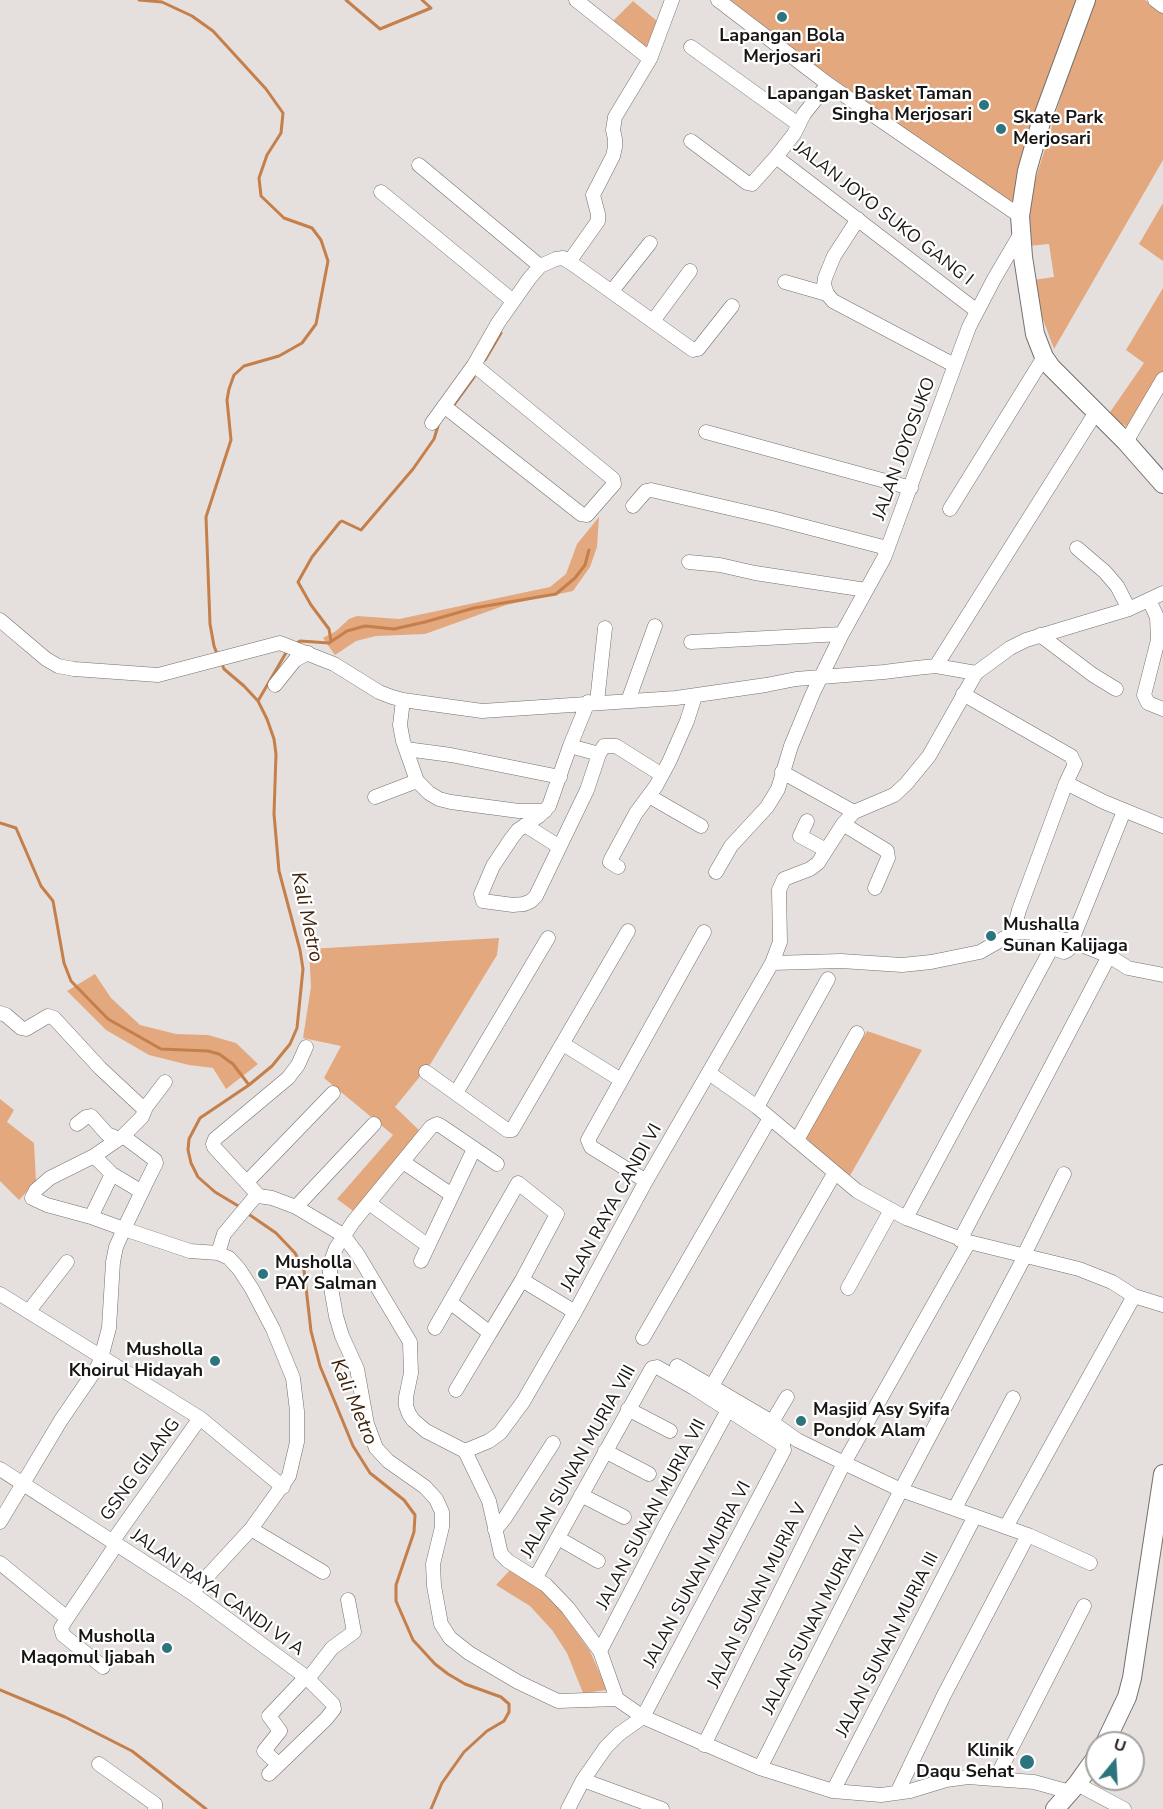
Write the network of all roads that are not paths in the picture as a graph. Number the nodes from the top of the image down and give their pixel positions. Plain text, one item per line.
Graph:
1 (576, 0) edge
2 (672, 0) edge
3 (718, 0) edge
4 (1086, 0) edge
5 (1155, 0) edge
6 (1163, 6) edge
7 (691, 47) dead end
8 (650, 59) junction
9 (828, 84) junction
10 (798, 124) junction
11 (691, 141) dead end
12 (776, 157) junction
13 (419, 165) dead end
14 (381, 192) dead end
15 (858, 219) junction
16 (1021, 225) junction
17 (650, 243) dead end
18 (569, 262) junction
19 (540, 266) junction
20 (690, 271) dead end
21 (785, 282) dead end
22 (612, 291) junction
23 (827, 294) junction
24 (513, 301) junction
25 (732, 306) dead end
26 (977, 311) junction
27 (653, 321) junction
28 (1044, 357) junction
29 (474, 365) junction
30 (954, 365) junction
31 (1163, 379) edge
32 (444, 406) junction
33 (1096, 412) junction
34 (432, 423) dead end
35 (706, 432) dead end
36 (1126, 442) junction
37 (1163, 484) edge
38 (911, 488) junction
39 (633, 506) dead end
40 (950, 509) dead end
41 (887, 548) junction
42 (1077, 548) dead end
43 (689, 562) dead end
44 (866, 590) junction
45 (1163, 592) edge
46 (1149, 600) junction
47 (1130, 609) junction
48 (1160, 617) edge
49 (0, 620) edge
50 (655, 626) dead end
51 (605, 628) dead end
52 (1064, 629) junction
53 (842, 634) junction
54 (1040, 635) junction
55 (691, 642) dead end
56 (305, 652) junction
57 (1073, 659) junction
58 (936, 666) junction
59 (976, 673) junction
60 (821, 677) junction
61 (275, 685) dead end
62 (1116, 689) dead end
63 (963, 694) junction
64 (695, 696) junction
65 (403, 700) junction
66 (628, 701) junction
67 (592, 702) junction
68 (1163, 709) edge
69 (570, 746) junction
70 (406, 749) junction
71 (599, 754) junction
72 (782, 772) junction
73 (662, 775) junction
74 (560, 777) junction
75 (417, 781) junction
76 (1066, 783) junction
77 (649, 796) junction
78 (375, 797) dead end
79 (545, 811) junction
80 (1124, 811) junction
81 (854, 812) junction
82 (807, 821) dead end
83 (843, 824) junction
84 (525, 825) junction
85 (701, 826) dead end
86 (1163, 826) edge
87 (558, 846) junction
88 (826, 850) junction
89 (618, 867) dead end
90 (716, 872) dead end
91 (875, 888) dead end
92 (628, 931) dead end
93 (704, 932) dead end
94 (1013, 933) junction
95 (548, 938) dead end
96 (1072, 941) junction
97 (1055, 943) junction
98 (1109, 956) junction
99 (772, 963) junction
100 (1163, 975) edge
101 (828, 979) dead end
102 (0, 1013) edge
103 (857, 1033) dead end
104 (563, 1044) junction
105 (306, 1047) dead end
106 (426, 1072) dead end
107 (709, 1073) junction
108 (621, 1080) junction
109 (165, 1082) dead end
110 (333, 1093) dead end
111 (456, 1093) junction
112 (758, 1107) junction
113 (145, 1110) junction
114 (767, 1123) junction
115 (78, 1124) dead end
116 (374, 1124) dead end
117 (121, 1138) junction
118 (797, 1140) junction
119 (474, 1149) junction
120 (94, 1156) junction
121 (403, 1162) junction
122 (496, 1164) dead end
123 (112, 1174) junction
124 (834, 1174) junction
125 (1064, 1174) dead end
126 (250, 1179) junction
127 (646, 1181) junction
128 (446, 1191) dead end
129 (142, 1192) junction
130 (262, 1197) junction
131 (369, 1203) junction
132 (296, 1207) junction
133 (891, 1210) junction
134 (91, 1217) junction
135 (906, 1218) junction
136 (124, 1229) junction
137 (343, 1235) junction
138 (423, 1242) dead end
139 (964, 1245) junction
140 (218, 1253) junction
141 (1025, 1256) junction
142 (421, 1261) dead end
143 (68, 1262) dead end
144 (522, 1280) junction
145 (848, 1288) dead end
146 (0, 1294) edge
147 (1134, 1298) junction
148 (450, 1302) junction
149 (1163, 1305) edge
150 (29, 1311) junction
151 (576, 1312) junction
152 (435, 1328) dead end
153 (490, 1333) junction
154 (643, 1338) dead end
155 (101, 1358) junction
156 (677, 1366) dead end
157 (712, 1386) junction
158 (456, 1390) dead end
159 (787, 1397) dead end
160 (1013, 1398) dead end
161 (628, 1409) junction
162 (728, 1410) junction
163 (200, 1418) junction
164 (772, 1422) junction
165 (670, 1431) dead end
166 (554, 1443) dead end
167 (465, 1451) junction
168 (605, 1451) junction
169 (844, 1463) junction
170 (0, 1469) edge
171 (649, 1474) dead end
172 (1163, 1474) edge
173 (23, 1484) junction
174 (283, 1487) junction
175 (901, 1490) junction
176 (581, 1495) junction
177 (955, 1508) junction
178 (975, 1516) junction
179 (624, 1517) dead end
180 (0, 1522) edge
181 (1006, 1527) junction
182 (251, 1529) junction
183 (495, 1530) junction
184 (1028, 1536) junction
185 (558, 1538) junction
186 (114, 1544) junction
187 (598, 1561) dead end
188 (0, 1563) edge
189 (1090, 1563) dead end
190 (322, 1572) dead end
191 (536, 1577) junction
192 (192, 1593) junction
193 (348, 1600) dead end
194 (1084, 1606) dead end
195 (67, 1618) junction
196 (600, 1651) junction
197 (104, 1667) dead end
198 (307, 1678) junction
199 (617, 1699) junction
200 (643, 1716) junction
201 (1111, 1731) edge
202 (704, 1745) junction
203 (99, 1764) dead end
204 (760, 1768) junction
205 (1085, 1773) edge
206 (996, 1778) junction
207 (583, 1780) junction
208 (1074, 1788) junction
209 (833, 1791) junction
210 (897, 1793) junction
211 (155, 1809) edge
212 (568, 1809) edge
213 (662, 1809) edge
214 (1055, 1809) edge
215 (1124, 1809) edge

1 - 8 street
2 - 8 street
3 - 9 street
4 - 16 main road
5 - 6 street
7 - 10 street
8 - 18 street
9 - 10 street, JALAN JOYO SUKO GANG I
9 - 16 street
10 - 12 street, JALAN JOYO SUKO GANG I
11 - 12 street
12 - 15 street, JALAN JOYO SUKO GANG I
13 - 19 street
14 - 24 street
15 - 23 street
15 - 26 street, JALAN JOYO SUKO GANG I
16 - 26 street, JALAN JOYOSUKO
16 - 28 main road
17 - 22 street
18 - 19 street
18 - 22 street
19 - 24 street
20 - 27 street
21 - 23 street
22 - 27 street
23 - 30 street
24 - 29 street
25 - 27 street
26 - 30 street, JALAN JOYOSUKO
28 - 33 main road
28 - 40 street
29 - 32 street
29 - 32 street
30 - 38 street, JALAN JOYOSUKO
31 - 36 street
32 - 34 street
33 - 36 main road
33 - 58 street
35 - 38 street
36 - 37 main road
38 - 41 street, JALAN JOYOSUKO
39 - 41 street
41 - 44 street, JALAN JOYOSUKO
42 - 47 street
43 - 44 street
44 - 53 street, JALAN JOYOSUKO
45 - 46 street
46 - 47 street
46 - 48 street
47 - 52 street
48 - 68 street
49 - 56 street
50 - 66 street
51 - 67 street
52 - 54 street
52 - 57 street
53 - 55 street
53 - 60 street, JALAN JOYOSUKO
54 - 57 street
54 - 59 street
56 - 61 street
56 - 65 street
57 - 62 street
58 - 59 street
58 - 60 street
59 - 63 street
60 - 64 street
60 - 72 street, JALAN JOYOSUKO
63 - 76 street
63 - 81 street
64 - 66 street
64 - 73 street
65 - 67 street
65 - 70 street
66 - 67 street
67 - 69 street
69 - 71 street
69 - 74 street
70 - 74 street
70 - 75 street
71 - 73 street
71 - 87 street
72 - 81 street
72 - 90 street, JALAN JOYOSUKO
73 - 77 street
74 - 79 street
75 - 78 street
75 - 79 street
76 - 80 street
76 - 94 street
77 - 85 street
77 - 89 street
79 - 84 street
80 - 86 street
80 - 96 street
81 - 83 street
82 - 88 street
83 - 88 street
83 - 91 street
84 - 87 street
84 - 87 street
88 - 99 street, JALAN RAYA CANDI VI
92 - 104 street
93 - 108 street
94 - 97 street
94 - 99 street
95 - 111 street
96 - 97 street
96 - 98 street
97 - 135 street
98 - 100 street
98 - 139 street, JALAN SUNAN MURIA V
99 - 107 street, JALAN RAYA CANDI VI
101 - 112 street
102 - 113 street
103 - 118 street
104 - 108 street
104 - 111 street
105 - 126 street
106 - 111 street
107 - 112 street
107 - 127 street, JALAN RAYA CANDI VI
108 - 127 street
109 - 113 street
110 - 126 street
112 - 114 street
113 - 117 street
114 - 118 street
114 - 154 street
115 - 117 street
116 - 132 street
117 - 120 street
117 - 129 street
118 - 124 street
119 - 121 street
119 - 122 street
119 - 142 street
120 - 123 street
120 - 134 street
121 - 128 street
121 - 131 street
123 - 129 street
123 - 134 street
124 - 133 street
124 - 157 street
125 - 141 street, JALAN SUNAN MURIA IV
126 - 130 street
127 - 151 street, JALAN RAYA CANDI VI
129 - 136 street
130 - 132 street
130 - 140 street
131 - 137 street
131 - 138 street
132 - 137 street
133 - 135 street
133 - 145 street
134 - 136 street
135 - 139 street
136 - 140 street
136 - 155 street
137 - 167 street
137 - 199 street
139 - 141 street
139 - 169 street, JALAN SUNAN MURIA V
140 - 174 street
141 - 147 street
141 - 175 street, JALAN SUNAN MURIA IV
143 - 150 street
144 - 148 street
144 - 151 street
144 - 153 street
146 - 150 street
147 - 149 street
147 - 181 street
148 - 152 street
148 - 153 street
150 - 155 street
151 - 167 street, JALAN RAYA CANDI VI
153 - 158 street
155 - 163 street
155 - 173 street
156 - 157 street
157 - 164 street
159 - 164 street
160 - 177 street
161 - 162 street, JALAN SUNAN MURIA VIII
161 - 165 street
161 - 168 street, JALAN SUNAN MURIA VIII
162 - 196 street, JALAN SUNAN MURIA VII
162 - 200 street, JALAN SUNAN MURIA VI
163 - 174 street
163 - 186 street, GSNG GILANG
164 - 169 street
166 - 183 street
167 - 183 street
168 - 171 street
168 - 176 street, JALAN SUNAN MURIA VIII
169 - 175 street
169 - 202 street, JALAN SUNAN MURIA V
170 - 173 street, JALAN RAYA CANDI VI A
172 - 201 main road
173 - 180 street
173 - 186 street, JALAN RAYA CANDI VI A
174 - 182 street
175 - 177 street
175 - 204 street, JALAN SUNAN MURIA IV
176 - 179 street
176 - 185 street, JALAN SUNAN MURIA VIII
177 - 178 street
178 - 181 street
178 - 209 street, JALAN SUNAN MURIA III
181 - 184 street
182 - 190 street
182 - 192 street
183 - 191 street
184 - 189 street
184 - 210 street
185 - 187 street
185 - 191 street, JALAN SUNAN MURIA VIII
186 - 192 street, JALAN RAYA CANDI VI A
186 - 195 street, GSNG GILANG
188 - 195 street
191 - 196 street
192 - 198 street, JALAN RAYA CANDI VI A
193 - 198 street
194 - 206 street
195 - 197 street
196 - 199 street
198 - 198 street, JALAN RAYA CANDI VI A
199 - 200 street
200 - 202 street
200 - 207 street
202 - 204 street
203 - 211 street
204 - 209 street
205 - 208 main road
206 - 208 street
206 - 210 street
207 - 212 street
207 - 213 street
208 - 214 main road
208 - 215 street
209 - 210 street

